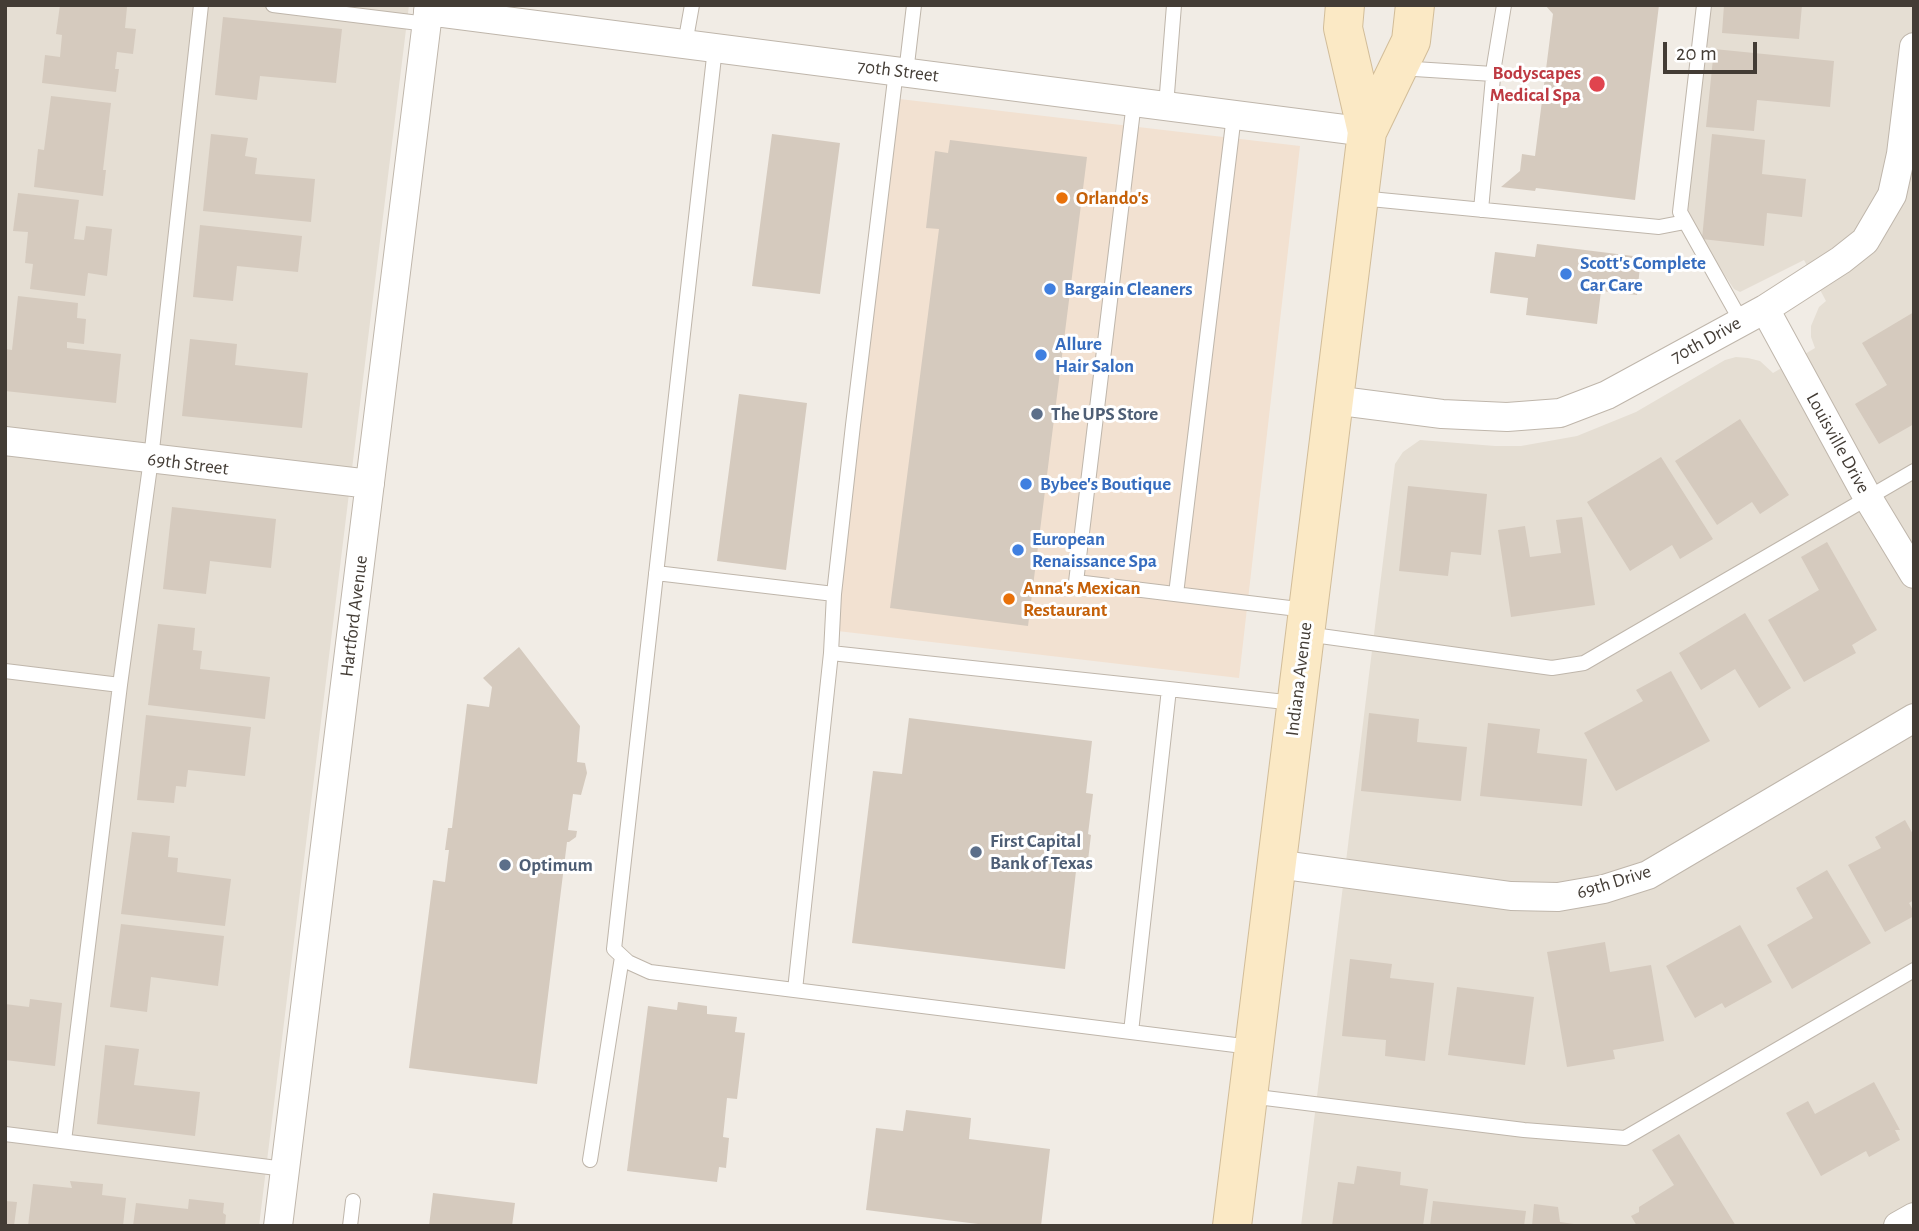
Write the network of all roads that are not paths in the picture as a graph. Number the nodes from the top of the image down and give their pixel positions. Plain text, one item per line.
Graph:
1 (201, 5) edge
2 (273, 5) edge
3 (692, 5) edge
4 (914, 5) edge
5 (1174, 5) edge
6 (1345, 5) edge
7 (1415, 5) edge
8 (1504, 5) edge
9 (1704, 5) edge
10 (428, 14) edge
11 (685, 44) junction
12 (1914, 47) edge
13 (715, 48) junction
14 (1398, 68) junction
15 (901, 72) junction
16 (1493, 74) junction
17 (1134, 102) junction
18 (1166, 106) junction
19 (1234, 115) junction
20 (1367, 132) junction
21 (1358, 198) junction
22 (1481, 210) junction
23 (1685, 222) junction
24 (1753, 315) junction
25 (1333, 400) junction
26 (5, 441) edge
27 (151, 459) junction
28 (1914, 471) edge
29 (370, 484) junction
30 (1868, 498) junction
31 (656, 573) junction
32 (1914, 575) edge
33 (834, 594) junction
34 (1176, 594) junction
35 (1306, 622) junction
36 (831, 653) junction
37 (5, 671) edge
38 (120, 685) junction
39 (1169, 690) junction
40 (1296, 703) junction
41 (1914, 718) edge
42 (1276, 864) junction
43 (622, 957) junction
44 (1914, 970) edge
45 (795, 990) junction
46 (1130, 1032) junction
47 (1254, 1047) junction
48 (1248, 1096) junction
49 (5, 1134) edge
50 (64, 1141) junction
51 (590, 1160) dead end
52 (285, 1169) junction
53 (354, 1201) dead end
54 (1914, 1217) edge
55 (278, 1226) edge
56 (350, 1226) edge
57 (1232, 1226) edge
58 (1898, 1226) edge

1 - 27 lane
2 - 10 lane
3 - 11 lane
4 - 15 lane
5 - 18 lane
6 - 20 main road, Indiana Avenue
7 - 14 main road, Indiana Avenue
8 - 16 lane
9 - 23 lane
10 - 11 street, 70th Street
10 - 29 street, Hartford Avenue
11 - 13 street, 70th Street
12 - 24 street, 70th Drive
13 - 15 street, 70th Street
13 - 31 lane
14 - 16 lane
14 - 20 main road, Indiana Avenue
15 - 17 street, 70th Street
15 - 33 lane
16 - 22 lane
17 - 18 street, 70th Street
17 - 34 lane
18 - 19 street, 70th Street
19 - 20 street, 70th Street
19 - 34 lane
20 - 21 main road, Indiana Avenue
21 - 22 lane
21 - 25 main road, Indiana Avenue
22 - 23 lane
23 - 24 lane
24 - 25 street, 70th Drive
24 - 30 street, Louisville Drive
25 - 35 main road, Indiana Avenue
26 - 27 street, 69th Street
27 - 29 street, 69th Street
27 - 38 lane
28 - 30 lane
29 - 52 street, Hartford Avenue
30 - 32 street, Louisville Drive
30 - 35 lane
31 - 33 lane
31 - 43 lane
33 - 36 lane
34 - 35 lane
35 - 40 main road, Indiana Avenue
36 - 39 lane
36 - 45 lane
37 - 38 lane
38 - 50 lane
39 - 40 lane
39 - 46 lane
40 - 42 main road, Indiana Avenue
41 - 42 street, 69th Drive
42 - 47 main road, Indiana Avenue
43 - 45 lane
43 - 51 lane
44 - 48 lane
45 - 46 lane
46 - 47 lane
47 - 48 main road, Indiana Avenue
48 - 57 main road, Indiana Avenue
49 - 50 lane
50 - 52 lane
52 - 55 street, Hartford Avenue
53 - 56 lane
54 - 58 street

